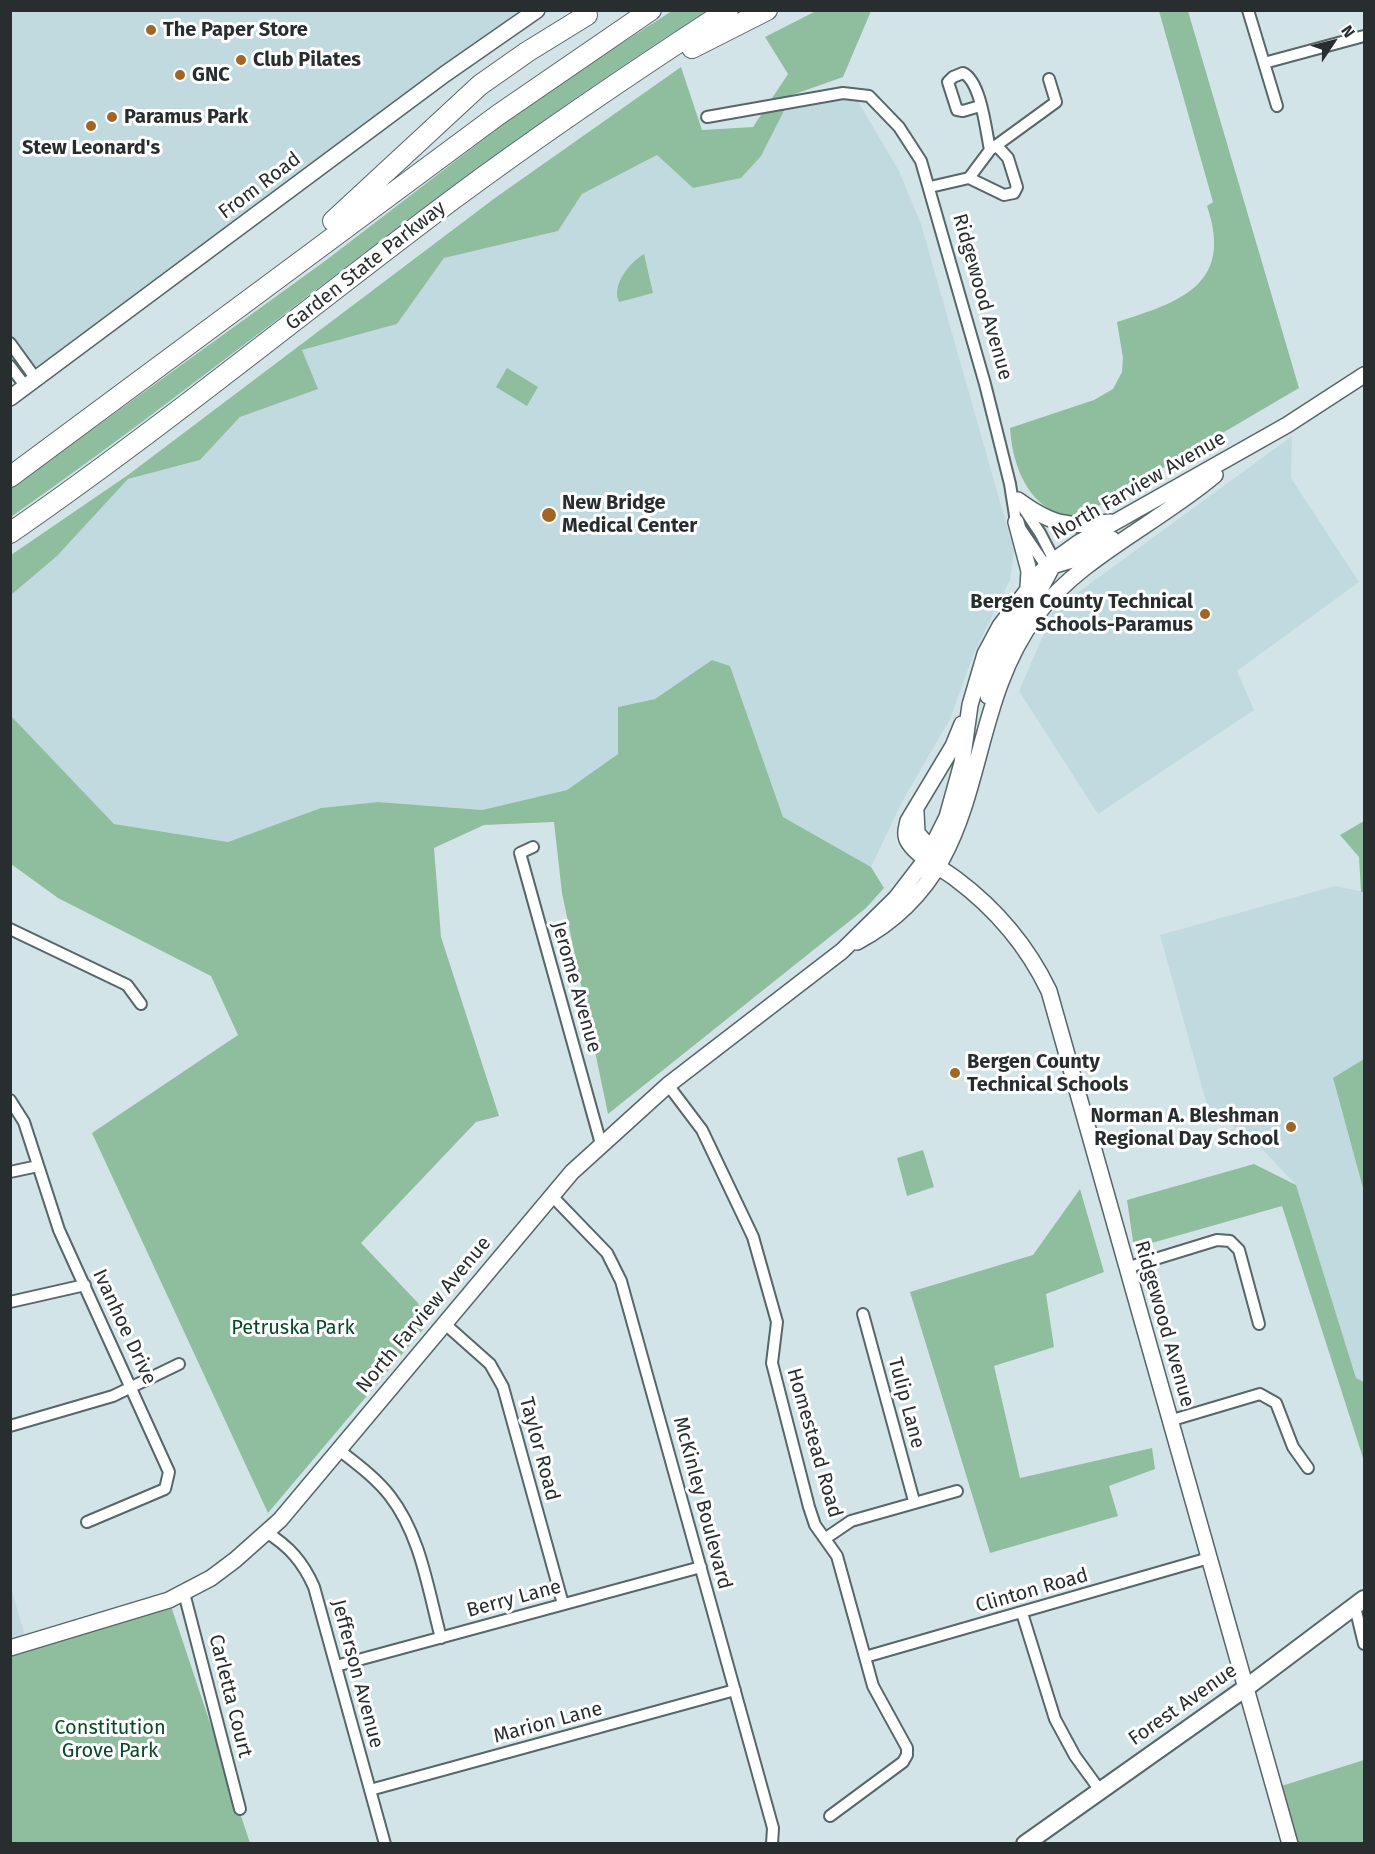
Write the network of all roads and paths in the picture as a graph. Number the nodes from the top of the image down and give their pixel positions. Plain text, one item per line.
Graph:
1 (537, 10) edge
2 (651, 10) edge
3 (728, 10) edge
4 (767, 10) edge
5 (1248, 10) edge
6 (587, 15) dead end
7 (1365, 36) edge
8 (1264, 63) junction
9 (1049, 79) dead end
10 (980, 106) dead end
11 (1277, 106) dead end
12 (707, 117) dead end
13 (547, 132) junction
14 (994, 148) junction
15 (969, 178) junction
16 (930, 187) junction
17 (260, 292) junction
18 (10, 343) edge
19 (10, 366) edge
20 (1365, 375) edge
21 (31, 383) junction
22 (10, 398) edge
23 (1247, 448) junction
24 (10, 477) edge
25 (1207, 482) junction
26 (1010, 484) junction
27 (1018, 500) junction
28 (1122, 520) junction
29 (1016, 522) junction
30 (10, 533) edge
31 (1051, 564) junction
32 (1028, 587) junction
33 (970, 705) junction
34 (985, 734) junction
35 (533, 847) dead end
36 (937, 856) junction
37 (10, 929) edge
38 (141, 1004) dead end
39 (668, 1085) junction
40 (10, 1100) edge
41 (601, 1144) junction
42 (38, 1166) junction
43 (10, 1172) edge
44 (551, 1195) junction
45 (1126, 1268) junction
46 (85, 1285) junction
47 (10, 1302) edge
48 (863, 1314) dead end
49 (445, 1324) junction
50 (1258, 1324) dead end
51 (179, 1364) dead end
52 (132, 1388) junction
53 (1169, 1421) junction
54 (10, 1426) edge
55 (339, 1450) junction
56 (1308, 1468) dead end
57 (957, 1491) dead end
58 (914, 1501) junction
59 (87, 1522) dead end
60 (266, 1532) junction
61 (826, 1538) junction
62 (1209, 1558) junction
63 (701, 1567) junction
64 (184, 1593) junction
65 (1360, 1603) edge
66 (563, 1604) junction
67 (1022, 1613) junction
68 (441, 1638) junction
69 (1365, 1644) edge
70 (10, 1648) edge
71 (865, 1657) junction
72 (336, 1666) junction
73 (1247, 1687) junction
74 (735, 1690) junction
75 (1099, 1789) junction
76 (370, 1790) junction
77 (240, 1809) dead end
78 (830, 1816) dead end
79 (1289, 1843) edge
80 (385, 1844) edge
81 (772, 1844) edge
82 (1025, 1844) edge

1 - 21 street, From Road
2 - 17 highway, Garden State Parkway
3 - 13 highway, Garden State Parkway
4 - 13 highway
5 - 8 street
6 - 17 highway
7 - 8 street
8 - 11 street
9 - 14 street
10 - 14 street
12 - 16 street, Ridgewood Avenue
13 - 30 highway, Garden State Parkway
14 - 15 street
14 - 15 street
15 - 16 street
16 - 26 street, Ridgewood Avenue
17 - 24 highway, Garden State Parkway
18 - 21 street
19 - 21 street
20 - 23 street
21 - 22 street, From Road
23 - 25 street, North Farview Avenue
23 - 28 street, North Farview Avenue
25 - 31 street
25 - 34 street, North Farview Avenue
26 - 27 street, Ridgewood Avenue
26 - 29 street, Ridgewood Avenue
27 - 28 street
27 - 31 street, Ridgewood Avenue
28 - 31 street, North Farview Avenue
29 - 31 street, Ridgewood Avenue
29 - 32 street
31 - 32 street, North Farview Avenue
31 - 34 street
32 - 33 street, North Farview Avenue
33 - 36 street, North Farview Avenue
33 - 36 street, Ridgewood Avenue
34 - 36 street, North Farview Avenue
35 - 41 street, Jerome Avenue
36 - 39 street, North Farview Avenue
36 - 45 street, Ridgewood Avenue
37 - 38 street
39 - 41 street, North Farview Avenue
39 - 61 street, Homestead Road
40 - 42 street, Ivanhoe Drive
41 - 44 street, North Farview Avenue
42 - 43 street
42 - 46 street, Ivanhoe Drive
44 - 49 street, North Farview Avenue
44 - 63 street, McKinley Boulevard
45 - 50 street
45 - 53 street, Ridgewood Avenue
46 - 47 street
46 - 52 street, Ivanhoe Drive
48 - 58 street, Tulip Lane
49 - 55 street, North Farview Avenue
49 - 66 street, Taylor Road
51 - 52 street
52 - 54 street
52 - 59 street, Ivanhoe Drive
53 - 56 street
53 - 62 street, Ridgewood Avenue
55 - 60 street, North Farview Avenue
55 - 68 street
57 - 58 street
58 - 61 street
60 - 64 street, North Farview Avenue
60 - 72 street, Jefferson Avenue
61 - 71 street, Homestead Road
62 - 67 street, Clinton Road
62 - 73 street, Ridgewood Avenue
63 - 66 street, Berry Lane
63 - 74 street, McKinley Boulevard
64 - 70 street, North Farview Avenue
64 - 77 street, Carletta Court
65 - 69 street
65 - 73 main road, Forest Avenue
66 - 68 street, Berry Lane
67 - 71 street, Clinton Road
67 - 75 street
68 - 72 street, Berry Lane
71 - 78 street, Homestead Road
72 - 76 street, Jefferson Avenue
73 - 75 main road, Forest Avenue
73 - 79 street, Ridgewood Avenue
74 - 76 street, Marion Lane
74 - 81 street, McKinley Boulevard
75 - 82 main road, Forest Avenue
76 - 80 street, Jefferson Avenue

